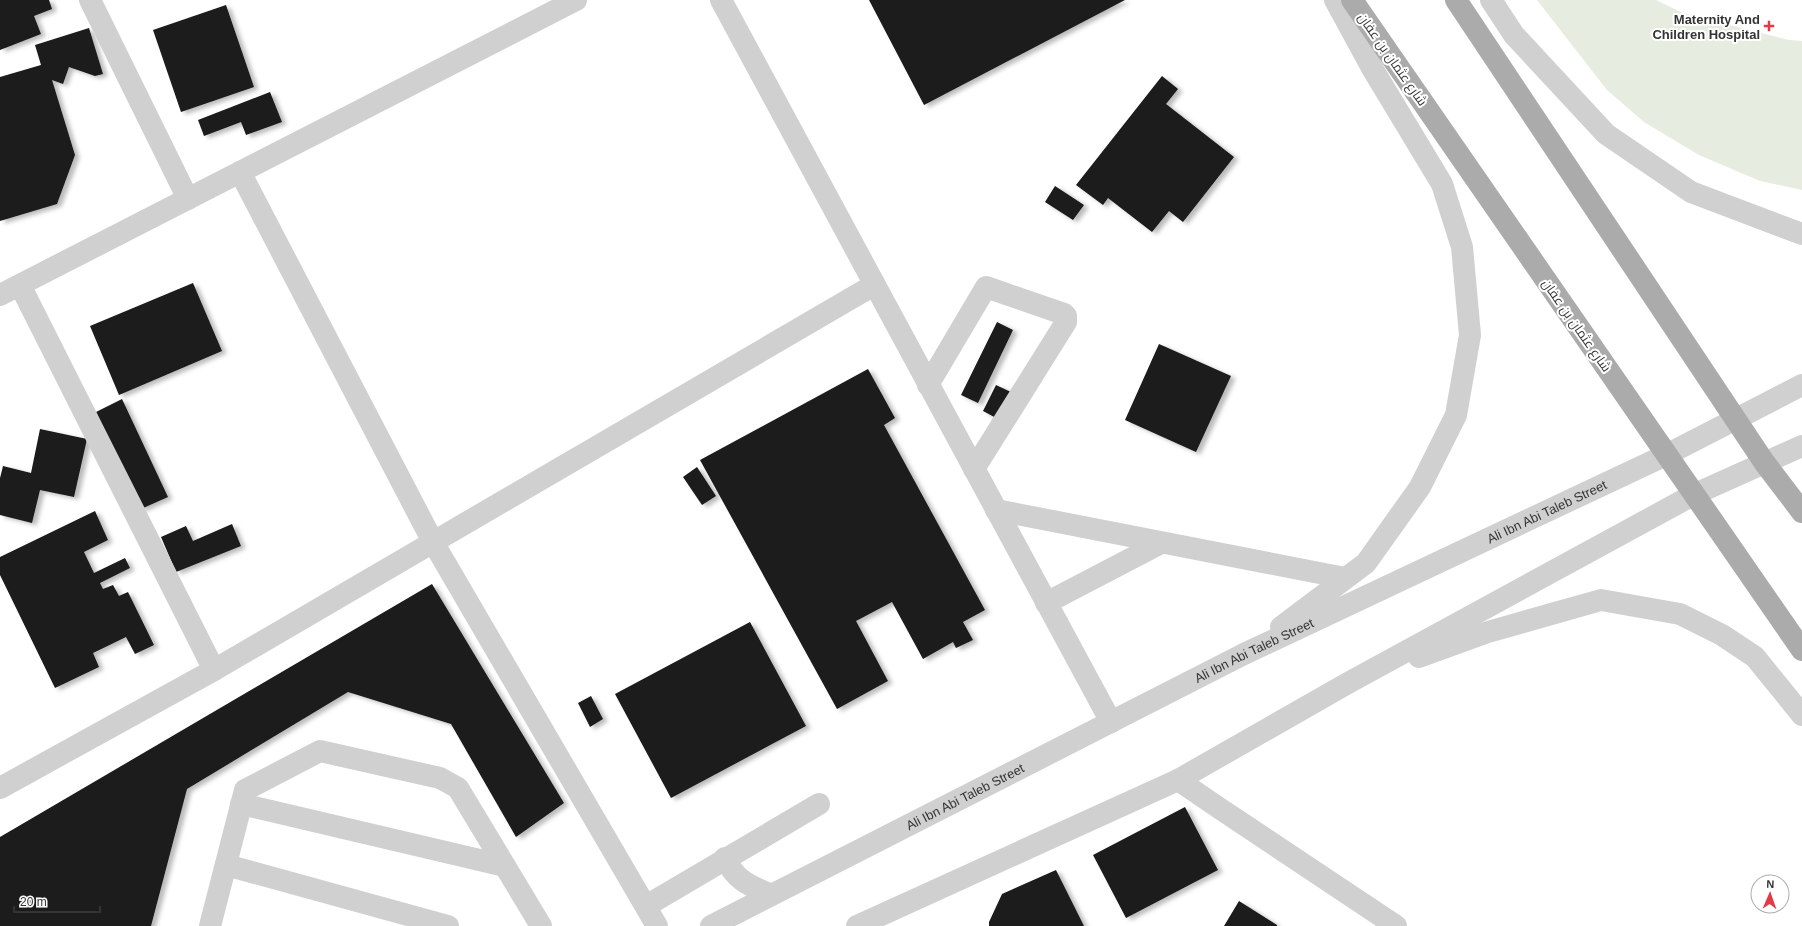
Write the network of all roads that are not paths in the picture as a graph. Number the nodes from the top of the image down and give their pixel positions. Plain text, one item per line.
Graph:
1 (90, 0) edge
2 (576, 0) edge
3 (721, 0) edge
4 (1335, 0) edge
5 (1352, 0) edge
6 (1456, 0) edge
7 (1491, 0) edge
8 (240, 172) junction
9 (188, 199) junction
10 (1802, 234) edge
11 (20, 285) junction
12 (874, 285) junction
13 (0, 295) edge
14 (928, 385) junction
15 (1802, 385) edge
16 (1737, 420) junction
17 (1802, 446) edge
18 (1666, 455) junction
19 (1764, 462) junction
20 (974, 469) junction
21 (1693, 495) junction
22 (996, 510) junction
23 (1802, 512) edge
24 (433, 542) junction
25 (1161, 542) junction
26 (1345, 578) junction
27 (1046, 603) junction
28 (1802, 650) edge
29 (1244, 654) junction
30 (214, 670) junction
31 (1348, 684) junction
32 (1802, 714) edge
33 (1110, 722) junction
34 (1178, 780) junction
35 (0, 788) edge
36 (241, 804) junction
37 (819, 804) dead end
38 (726, 858) junction
39 (226, 865) junction
40 (505, 866) junction
41 (771, 895) junction
42 (646, 906) junction
43 (890, 918) edge
44 (210, 926) edge
45 (448, 926) edge
46 (541, 926) edge
47 (657, 926) edge
48 (711, 926) edge
49 (857, 926) edge
50 (1396, 926) edge

1 - 9 street
2 - 8 street
3 - 12 street
4 - 26 street
5 - 18 main road, شارع عثمان بن عفان
6 - 16 main road
7 - 10 street
8 - 9 street
8 - 24 street
9 - 11 street
11 - 13 street
11 - 30 street
12 - 14 street
12 - 24 street
14 - 20 street
14 - 20 street
15 - 16 street, Ali Ibn Abi Taleb Street
16 - 18 street, Ali Ibn Abi Taleb Street
16 - 19 main road
17 - 19 street
18 - 21 main road, شارع عثمان بن عفان
18 - 29 street, Ali Ibn Abi Taleb Street
19 - 21 street
19 - 23 main road
20 - 22 street
21 - 28 main road, شارع عثمان بن عفان
21 - 31 street
22 - 25 street
22 - 27 street
24 - 30 street
24 - 42 street
25 - 26 street
25 - 27 street
26 - 29 street
27 - 33 street
29 - 33 street, Ali Ibn Abi Taleb Street
30 - 35 street
31 - 32 street
31 - 34 street
33 - 41 street, Ali Ibn Abi Taleb Street
34 - 43 street
34 - 50 street
36 - 39 street
36 - 40 street
36 - 40 street
37 - 38 street
38 - 41 street
38 - 42 street
39 - 44 street
39 - 45 street
40 - 46 street
41 - 48 street, Ali Ibn Abi Taleb Street
42 - 47 street
43 - 49 street

